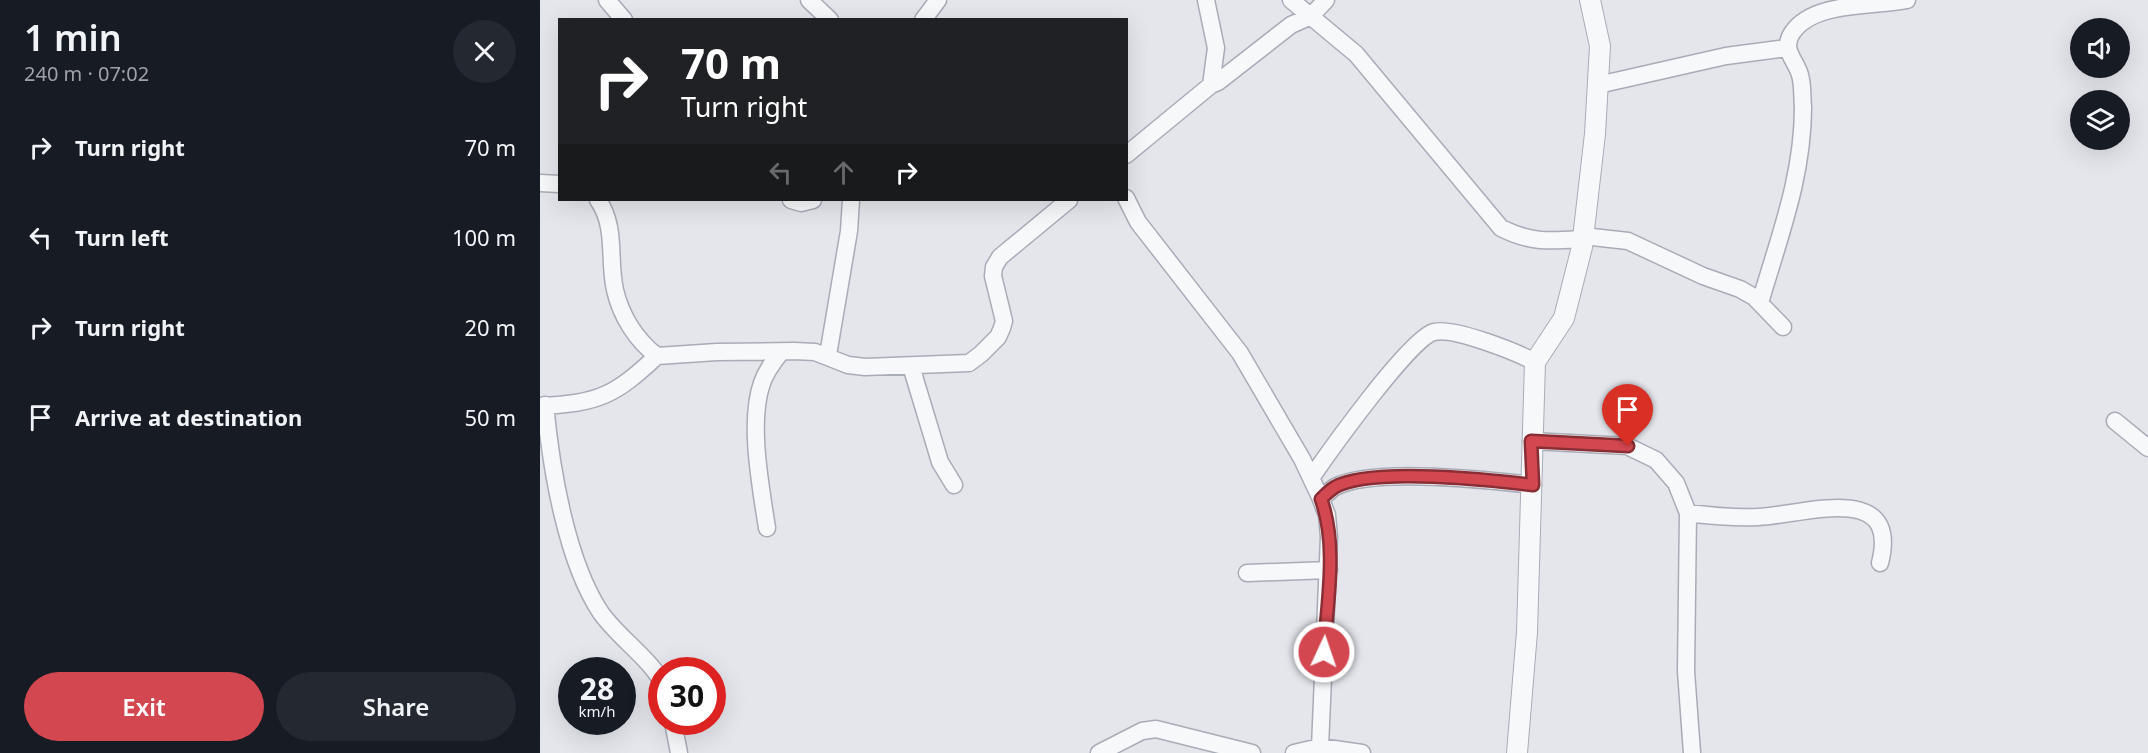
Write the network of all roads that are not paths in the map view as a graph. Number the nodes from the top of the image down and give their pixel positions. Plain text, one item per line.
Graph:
1 (607, 0) edge
2 (809, 0) edge
3 (938, 0) edge
4 (1206, 0) edge
5 (1291, 0) edge
6 (1326, 0) edge
7 (1590, 0) edge
8 (1907, 0) edge
9 (1311, 16) junction
10 (622, 18) edge
11 (828, 18) edge
12 (924, 18) edge
13 (1787, 48) junction
14 (1211, 84) junction
15 (1598, 85) junction
16 (1128, 153) edge
17 (540, 183) edge
18 (558, 184) edge
19 (599, 201) edge
20 (794, 201) edge
21 (809, 201) edge
22 (851, 201) edge
23 (1069, 201) edge
24 (1128, 201) edge
25 (1582, 237) junction
26 (1760, 303) junction
27 (1783, 327) dead end
28 (781, 351) junction
29 (828, 355) junction
30 (657, 356) junction
31 (1535, 362) junction
32 (911, 366) junction
33 (543, 405) edge
34 (2115, 421) dead end
35 (1531, 441) junction
36 (2148, 448) edge
37 (1311, 478) junction
38 (954, 485) dead end
39 (1533, 485) junction
40 (1321, 499) junction
41 (1688, 513) junction
42 (767, 528) dead end
43 (1880, 563) dead end
44 (1329, 570) junction
45 (1247, 573) dead end
46 (648, 663) edge
47 (676, 735) edge
48 (1320, 747) junction
49 (679, 753) edge
50 (1099, 753) edge
51 (1252, 753) edge
52 (1294, 753) edge
53 (1362, 753) edge
54 (1517, 753) edge
55 (1692, 753) edge

1 - 10 street
2 - 11 street
3 - 12 street
4 - 14 street
5 - 9 street
6 - 9 street
7 - 15 street
8 - 13 street
9 - 14 street
9 - 25 street
13 - 15 street
13 - 26 street
14 - 16 street
15 - 25 street
17 - 18 street
19 - 30 street
20 - 21 street
22 - 29 street
23 - 32 street
24 - 37 street
25 - 26 street
25 - 31 street
26 - 27 street
28 - 29 street
28 - 30 street
28 - 42 street
29 - 32 street
30 - 33 street
31 - 35 street
31 - 37 street
32 - 38 street
33 - 46 street
34 - 36 street
35 - 39 street
35 - 41 street
37 - 40 street
39 - 40 street
39 - 54 street
40 - 44 street
41 - 43 street
41 - 55 street
44 - 45 street
44 - 48 street
47 - 49 street
48 - 52 street
48 - 53 street
50 - 51 street

